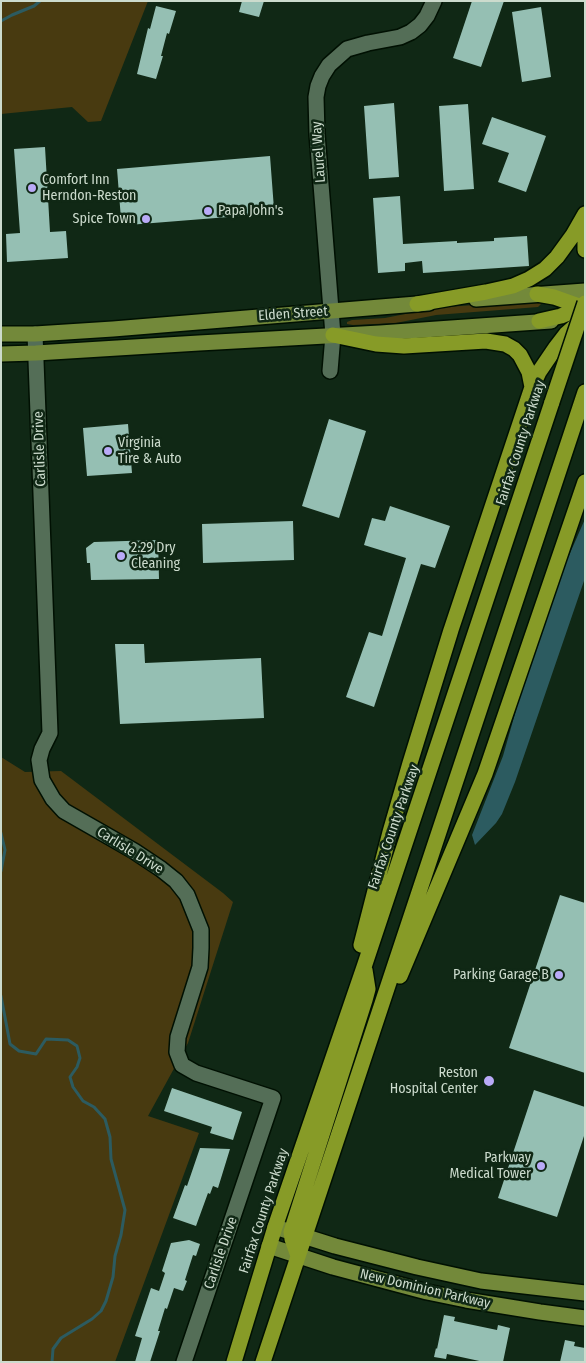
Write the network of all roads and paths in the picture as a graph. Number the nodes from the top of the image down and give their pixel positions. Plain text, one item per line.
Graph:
1 (434, 1) edge
2 (585, 214) edge
3 (585, 234) edge
4 (585, 250) edge
5 (585, 290) edge
6 (537, 294) junction
7 (417, 304) junction
8 (585, 310) edge
9 (331, 311) junction
10 (539, 322) joint
11 (1, 334) edge
12 (35, 334) junction
13 (333, 335) junction
14 (36, 353) junction
15 (1, 354) edge
16 (330, 372) dead end
17 (532, 387) junction
18 (583, 397) edge
19 (585, 482) edge
20 (364, 968) junction
21 (330, 1065) junction
22 (357, 1076) junction
23 (275, 1227) junction
24 (298, 1234) junction
25 (269, 1246) junction
26 (298, 1256) junction
27 (585, 1293) edge
28 (585, 1318) edge
29 (184, 1362) edge
30 (234, 1362) edge
31 (263, 1362) edge

1 - 9 street, Laurel Way
2 - 7 highway
3 - 4 highway
5 - 6 main road, Elden Street
6 - 7 main road, Elden Street
6 - 8 highway
7 - 9 main road, Elden Street
8 - 10 highway
8 - 17 highway
8 - 20 highway, Fairfax County Parkway, bridge
9 - 12 main road, Elden Street
9 - 13 street, Laurel Way
10 - 13 main road, Elden Street
11 - 12 main road, Elden Street
12 - 14 street, Carlisle Drive
13 - 14 main road, Elden Street
13 - 16 street, Laurel Way
13 - 17 highway
14 - 15 main road, Elden Street
14 - 29 street, Carlisle Drive
17 - 21 highway
18 - 22 highway
19 - 22 highway
20 - 21 highway, Fairfax County Parkway
20 - 24 highway
21 - 23 highway, Fairfax County Parkway
22 - 24 highway
23 - 24 main road, New Dominion Parkway
23 - 25 highway, Fairfax County Parkway
24 - 26 highway
24 - 27 main road, New Dominion Parkway
25 - 26 main road, New Dominion Parkway
25 - 30 highway, Fairfax County Parkway
26 - 28 main road, New Dominion Parkway
26 - 31 highway

